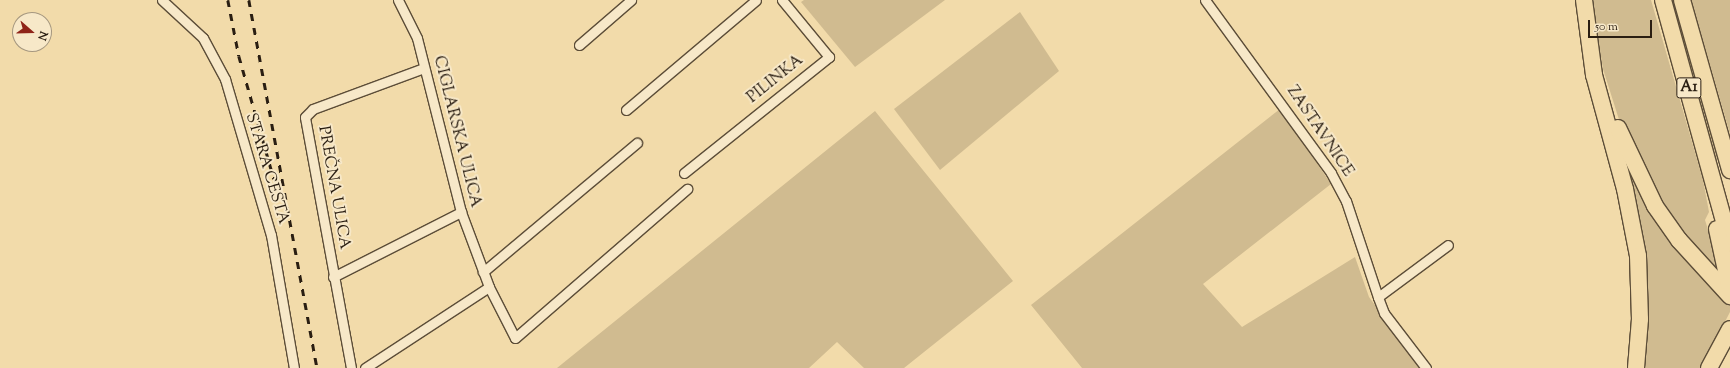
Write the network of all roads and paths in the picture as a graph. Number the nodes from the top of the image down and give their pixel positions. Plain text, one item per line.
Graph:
1 (162, 0) edge
2 (398, 0) edge
3 (631, 0) edge
4 (756, 0) edge
5 (782, 0) edge
6 (1205, 0) edge
7 (1584, 0) edge
8 (1663, 0) edge
9 (1682, 0) edge
10 (579, 45) dead end
11 (1593, 54) junction
12 (424, 68) junction
13 (626, 110) dead end
14 (637, 143) dead end
15 (1730, 169) edge
16 (684, 173) dead end
17 (1713, 177) junction
18 (687, 190) dead end
19 (460, 212) junction
20 (1730, 242) edge
21 (1448, 245) dead end
22 (483, 272) junction
23 (333, 277) junction
24 (489, 287) junction
25 (1730, 289) edge
26 (1730, 296) edge
27 (1378, 297) junction
28 (1730, 330) edge
29 (294, 368) edge
30 (351, 368) edge
31 (365, 368) edge
32 (1426, 368) edge
33 (1636, 368) edge
34 (1709, 368) edge

1 - 29 street, STARA CESTA
2 - 12 street, CIGLARSKA ULICA
3 - 10 street
4 - 13 street
5 - 16 street, PILINKA
6 - 27 street, ZASTAVNICE
7 - 11 highway
8 - 17 highway, A1
9 - 15 highway, A1
11 - 26 highway
11 - 33 highway
12 - 19 street, CIGLARSKA ULICA
12 - 23 street, PREČNA ULICA
14 - 22 street
17 - 20 highway, A1
17 - 25 highway
18 - 24 street, CIGLARSKA ULICA
19 - 22 street, CIGLARSKA ULICA
19 - 23 street
21 - 27 street
22 - 24 street, CIGLARSKA ULICA
23 - 30 street, PREČNA ULICA
24 - 31 street
27 - 32 street, ZASTAVNICE
28 - 34 highway

